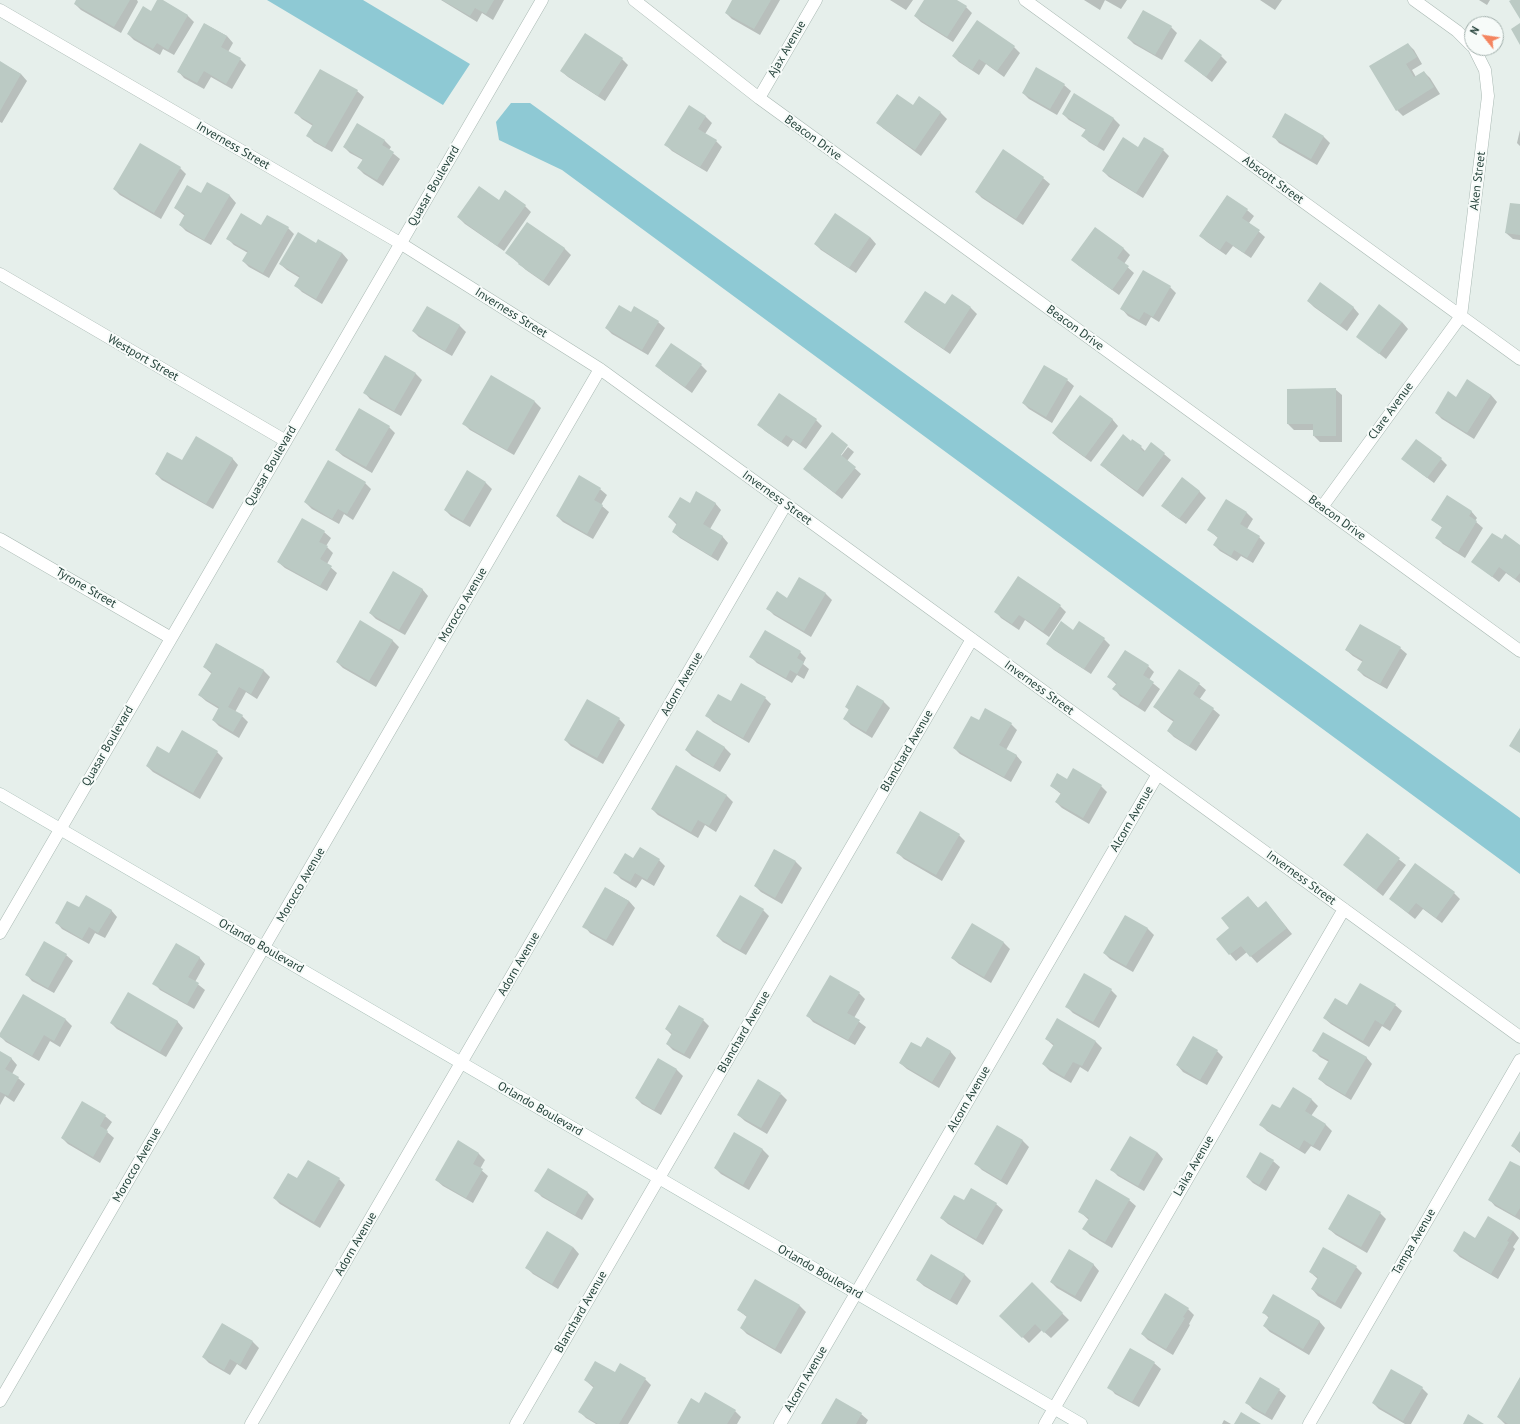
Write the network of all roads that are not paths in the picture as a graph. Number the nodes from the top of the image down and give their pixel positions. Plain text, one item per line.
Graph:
1 (542, 0) edge
2 (634, 0) edge
3 (816, 0) edge
4 (1025, 0) edge
5 (1414, 0) edge
6 (0, 10) edge
7 (1464, 38) edge
8 (1478, 56) edge
9 (759, 98) junction
10 (400, 243) junction
11 (0, 274) edge
12 (1460, 316) junction
13 (1520, 359) edge
14 (600, 369) junction
15 (286, 441) junction
16 (786, 504) junction
17 (1322, 507) junction
18 (0, 539) edge
19 (171, 638) junction
20 (972, 639) junction
21 (1520, 651) edge
22 (1158, 774) junction
23 (0, 794) edge
24 (60, 829) junction
25 (1344, 909) junction
26 (0, 933) edge
27 (264, 948) junction
28 (1520, 1037) edge
29 (1520, 1060) edge
30 (462, 1063) junction
31 (659, 1178) junction
32 (857, 1293) junction
33 (0, 1401) edge
34 (1054, 1408) junction
35 (251, 1424) edge
36 (516, 1424) edge
37 (780, 1424) edge
38 (1045, 1424) edge
39 (1081, 1424) edge
40 (1309, 1424) edge

1 - 10 street, Quasar Boulevard
2 - 9 street, Beacon Drive
3 - 9 street, Ajax Avenue
4 - 12 street, Abscott Street
5 - 7 street, Aken Street
6 - 10 street, Inverness Street
8 - 12 street, Aken Street
9 - 17 street, Beacon Drive
10 - 14 street, Inverness Street
10 - 15 street, Quasar Boulevard
11 - 15 street, Westport Street
12 - 13 street, Abscott Street
12 - 17 street, Clare Avenue
14 - 16 street, Inverness Street
14 - 27 street, Morocco Avenue
15 - 19 street, Quasar Boulevard
16 - 20 street, Inverness Street
16 - 30 street, Adorn Avenue
17 - 21 street, Beacon Drive
18 - 19 street, Tyrone Street
19 - 24 street, Quasar Boulevard
20 - 22 street, Inverness Street
20 - 31 street, Blanchard Avenue
22 - 25 street, Inverness Street
22 - 32 street, Alcorn Avenue
23 - 24 street, Orlando Boulevard
24 - 26 street, Quasar Boulevard
24 - 27 street, Orlando Boulevard
25 - 28 street, Inverness Street
25 - 34 street, Laika Avenue
27 - 30 street, Orlando Boulevard
27 - 33 street, Morocco Avenue
29 - 40 street, Tampa Avenue
30 - 31 street, Orlando Boulevard
30 - 35 street, Adorn Avenue
31 - 32 street, Orlando Boulevard
31 - 36 street, Blanchard Avenue
32 - 34 street, Orlando Boulevard
32 - 37 street, Alcorn Avenue
34 - 38 street, Laika Avenue
34 - 39 street, Orlando Boulevard

